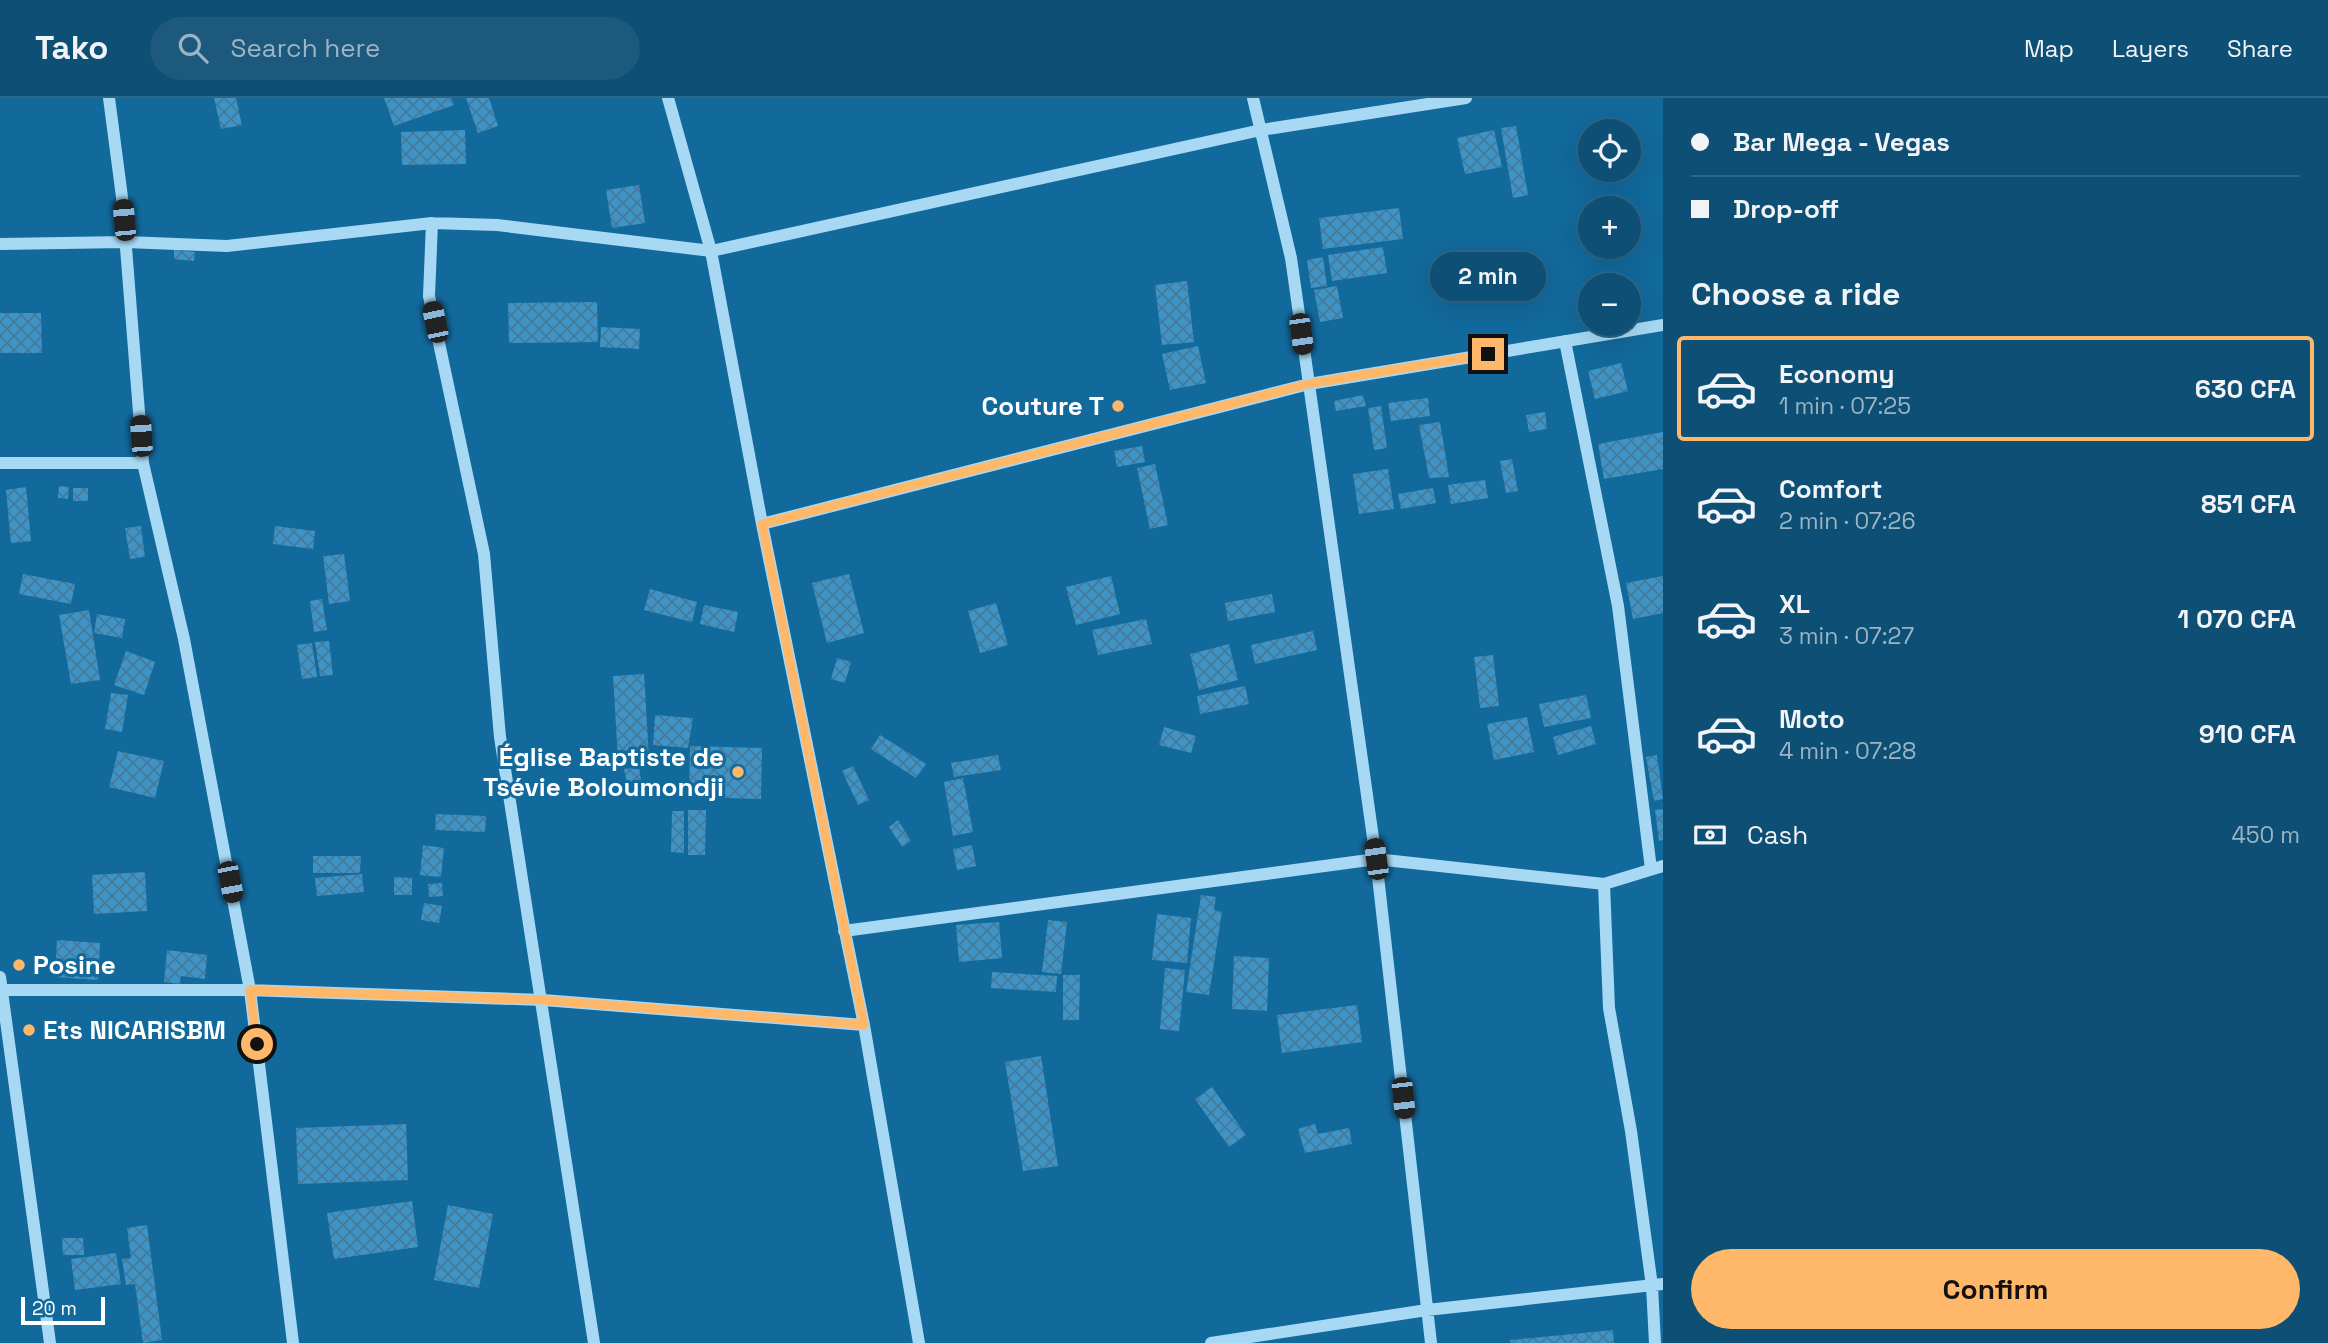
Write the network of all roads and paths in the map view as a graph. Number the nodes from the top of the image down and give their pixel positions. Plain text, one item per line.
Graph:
1 (109, 98) edge
2 (667, 98) edge
3 (1253, 98) edge
4 (1465, 98) edge
5 (1261, 130) junction
6 (432, 223) junction
7 (126, 242) junction
8 (0, 244) edge
9 (711, 251) junction
10 (1663, 325) edge
11 (1564, 341) junction
12 (1308, 384) junction
13 (0, 463) edge
14 (144, 463) junction
15 (762, 524) junction
16 (1376, 859) junction
17 (1657, 867) edge
18 (1604, 884) junction
19 (844, 931) junction
20 (1, 986) edge
21 (250, 990) junction
22 (543, 1000) junction
23 (864, 1025) junction
24 (1657, 1285) edge
25 (1427, 1310) junction
26 (50, 1343) edge
27 (293, 1343) edge
28 (594, 1343) edge
29 (919, 1343) edge
30 (1211, 1343) edge
31 (1430, 1343) edge
32 (1656, 1343) edge

1 - 7 street
2 - 9 street
3 - 5 street
4 - 5 street
5 - 9 street
5 - 12 street
6 - 7 street
6 - 9 street
6 - 22 street
7 - 8 street
7 - 14 street
9 - 15 street
10 - 11 street
11 - 12 street
11 - 17 street
12 - 15 street
12 - 16 street
13 - 14 street
14 - 21 street
15 - 19 street
16 - 18 street
16 - 19 street
16 - 25 street
17 - 18 street
18 - 24 street
19 - 23 street
20 - 21 street
20 - 26 street
21 - 22 street
21 - 27 street
22 - 23 street
22 - 28 street
23 - 29 street
24 - 25 street
24 - 32 street
25 - 30 street
25 - 31 street

